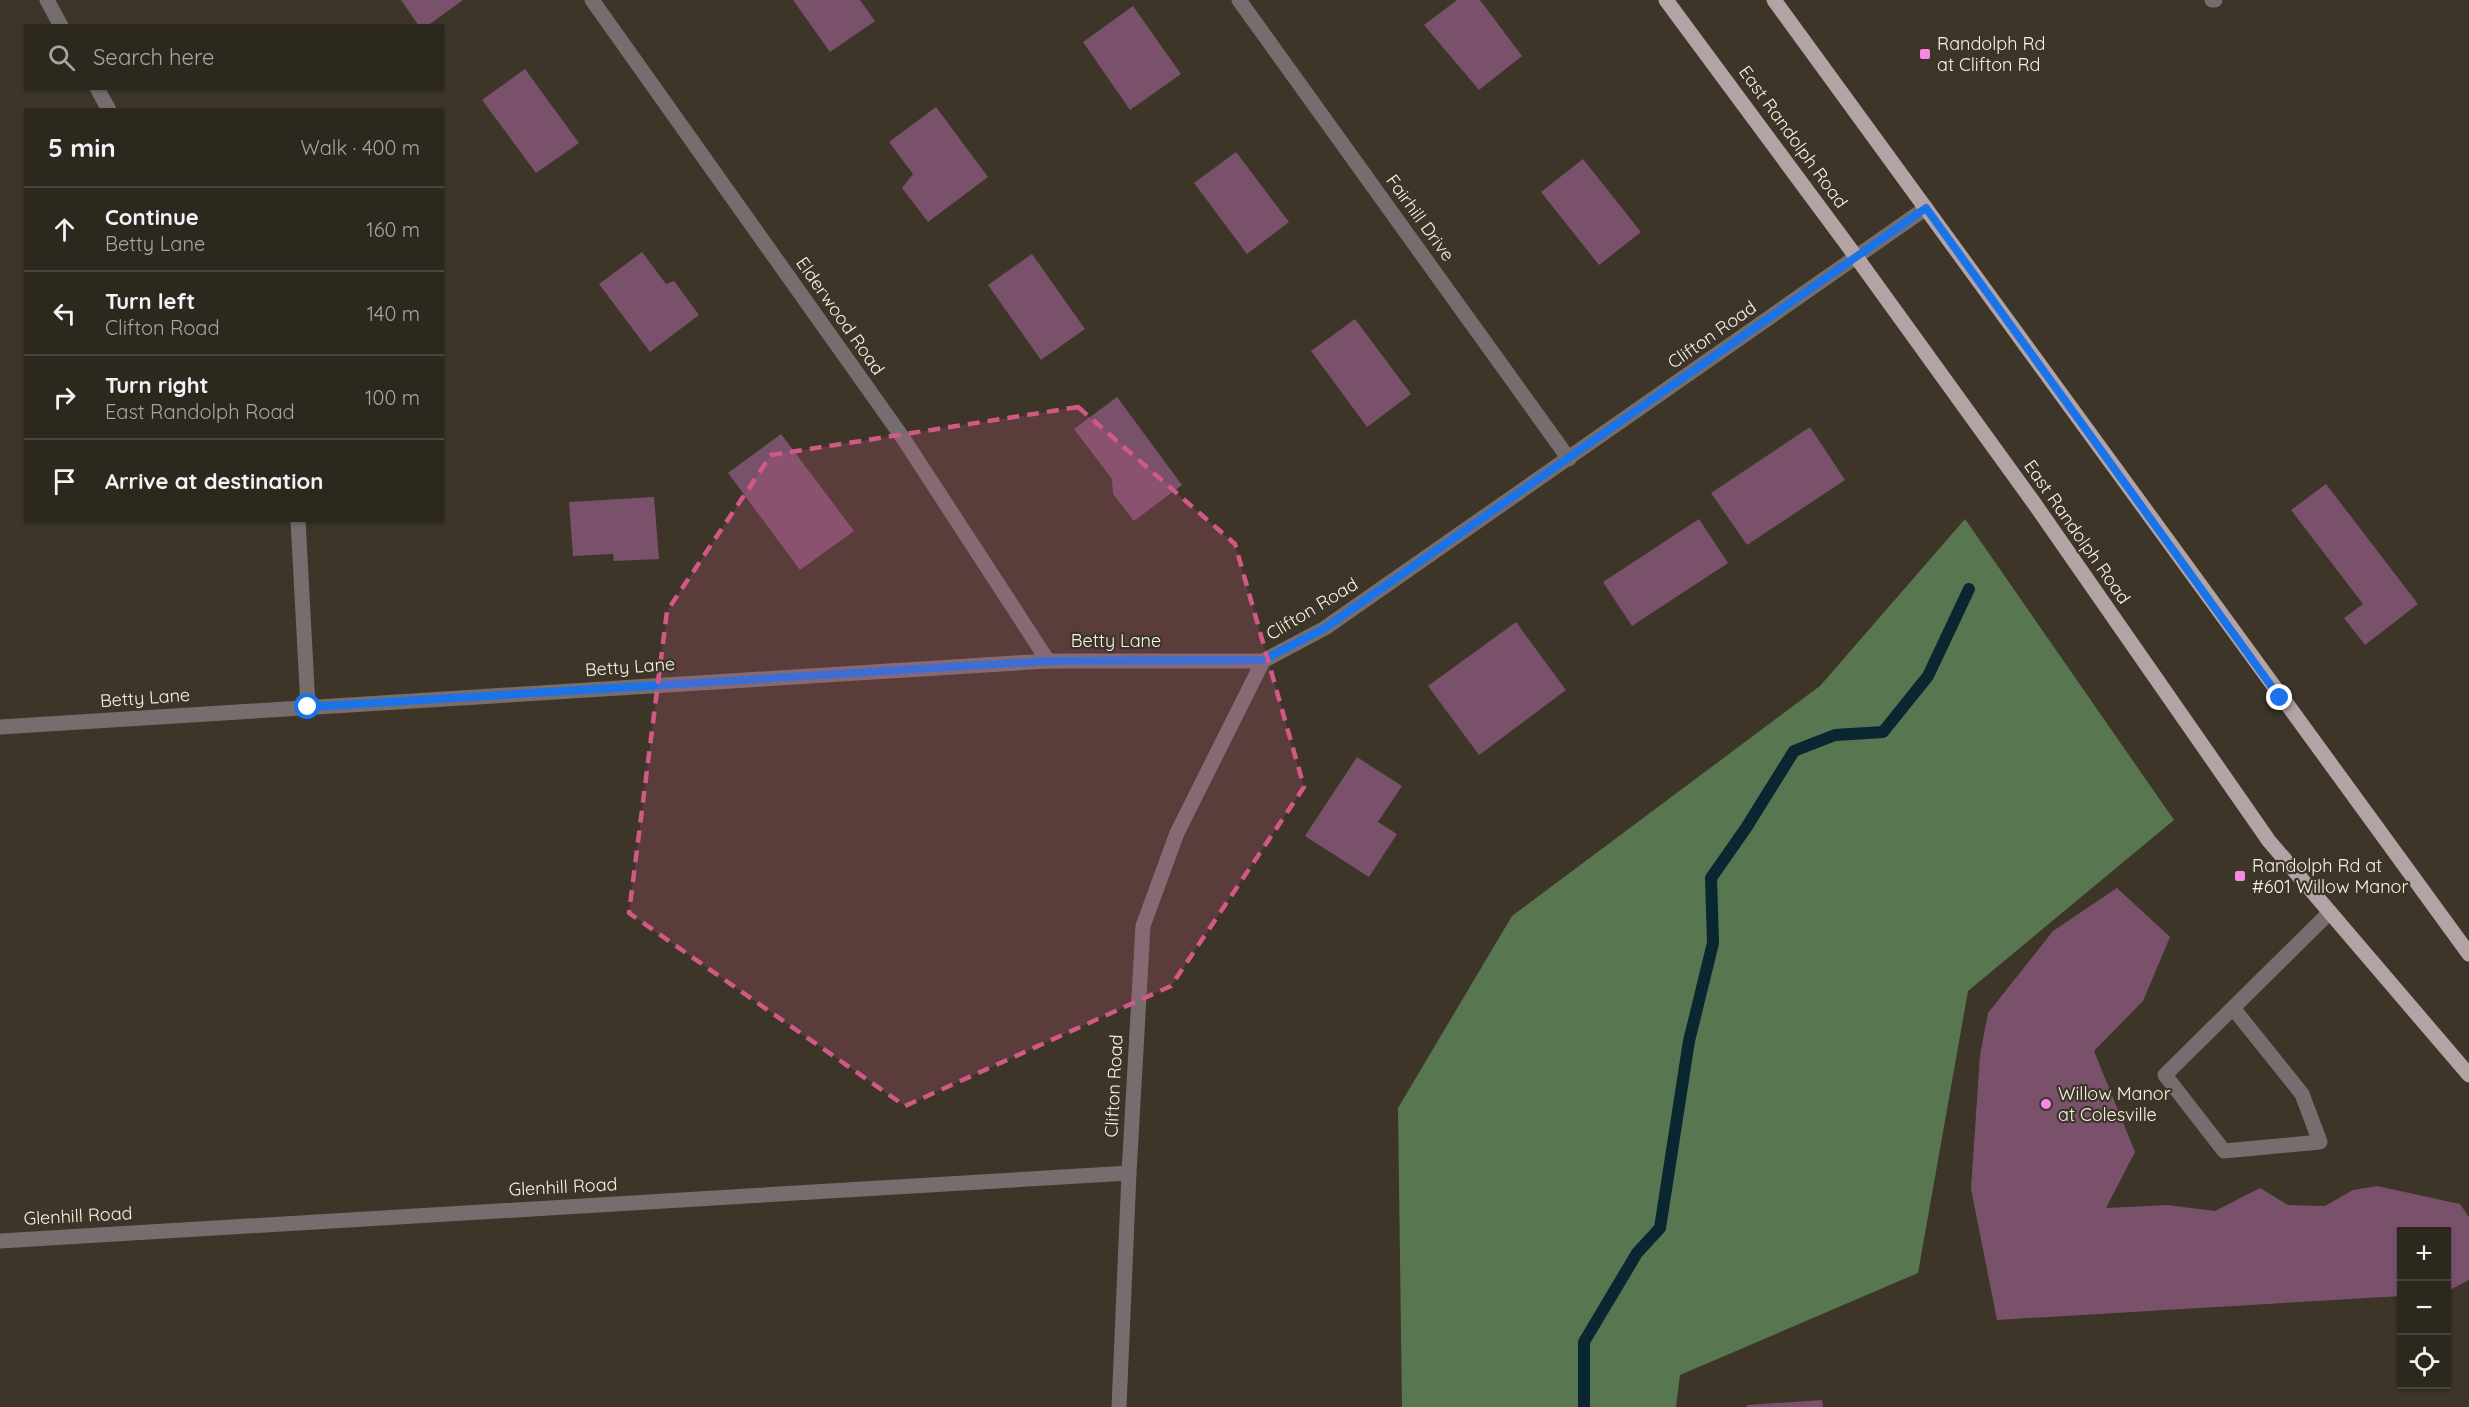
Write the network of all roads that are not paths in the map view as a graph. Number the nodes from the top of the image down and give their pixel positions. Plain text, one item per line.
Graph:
1 (47, 0) edge
2 (592, 0) edge
3 (1239, 0) edge
4 (1666, 0) edge
5 (1774, 0) edge
6 (60, 24) edge
7 (98, 90) edge
8 (108, 108) edge
9 (1926, 208) junction
10 (1857, 258) junction
11 (1569, 459) junction
12 (298, 522) edge
13 (1263, 660) junction
14 (1048, 661) junction
15 (308, 707) junction
16 (0, 727) edge
17 (2330, 912) junction
18 (2469, 954) edge
19 (2233, 1008) junction
20 (2469, 1076) edge
21 (1129, 1173) junction
22 (0, 1241) edge
23 (1119, 1407) edge

1 - 6 street
2 - 14 street, Elderwood Road
3 - 11 street, Fairhill Drive
4 - 10 main road, East Randolph Road
5 - 9 main road
7 - 8 street
9 - 10 street, Clifton Road
9 - 18 main road
10 - 11 street, Clifton Road
10 - 17 main road, East Randolph Road
11 - 13 street, Clifton Road
12 - 15 street
13 - 14 street, Betty Lane
13 - 21 street, Clifton Road
14 - 15 street, Betty Lane
15 - 16 street, Betty Lane
17 - 19 street
17 - 20 main road, East Randolph Road
19 - 19 street
21 - 22 street, Glenhill Road
21 - 23 street, Clifton Road

